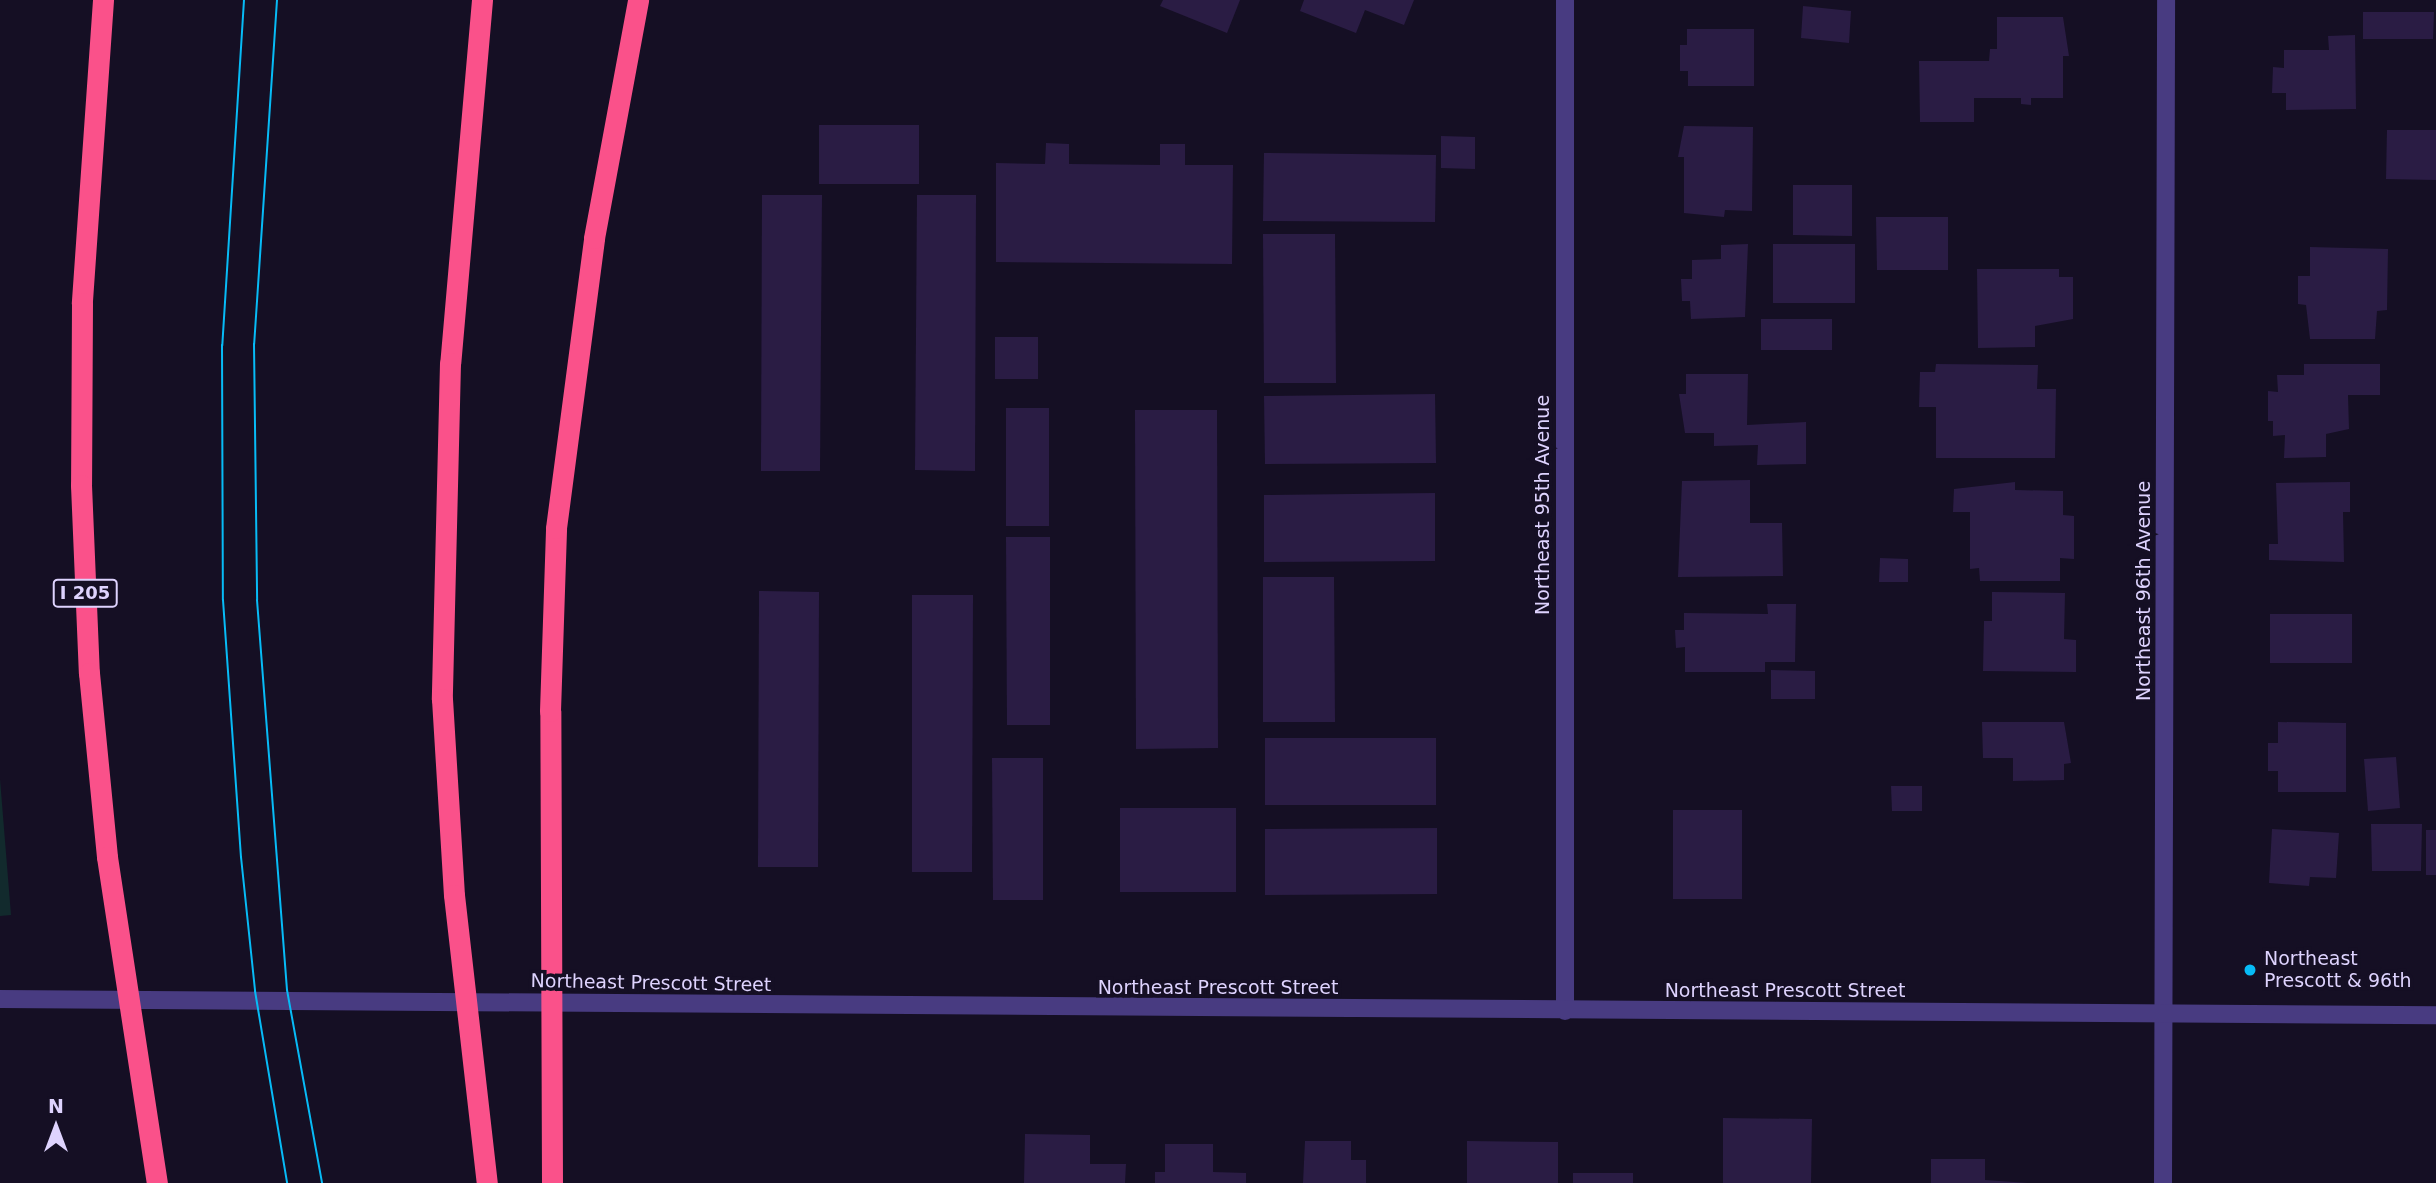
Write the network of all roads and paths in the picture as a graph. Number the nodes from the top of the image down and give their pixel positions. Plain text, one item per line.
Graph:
1 (103, 0) edge
2 (482, 0) edge
3 (638, 0) edge
4 (1564, 0) edge
5 (2166, 0) edge
6 (0, 999) edge
7 (1565, 1011) junction
8 (2165, 1014) junction
9 (2436, 1015) edge
10 (157, 1183) edge
11 (487, 1183) edge
12 (552, 1183) edge
13 (2163, 1183) edge

1 - 10 highway, I 205
2 - 11 highway
3 - 12 highway
4 - 7 street, Northeast 95th Avenue
5 - 8 street, Northeast 96th Avenue
6 - 7 street, Northeast Prescott Street
7 - 8 street, Northeast Prescott Street
8 - 9 street, Northeast Prescott Street
8 - 13 street, Northeast 96th Avenue

